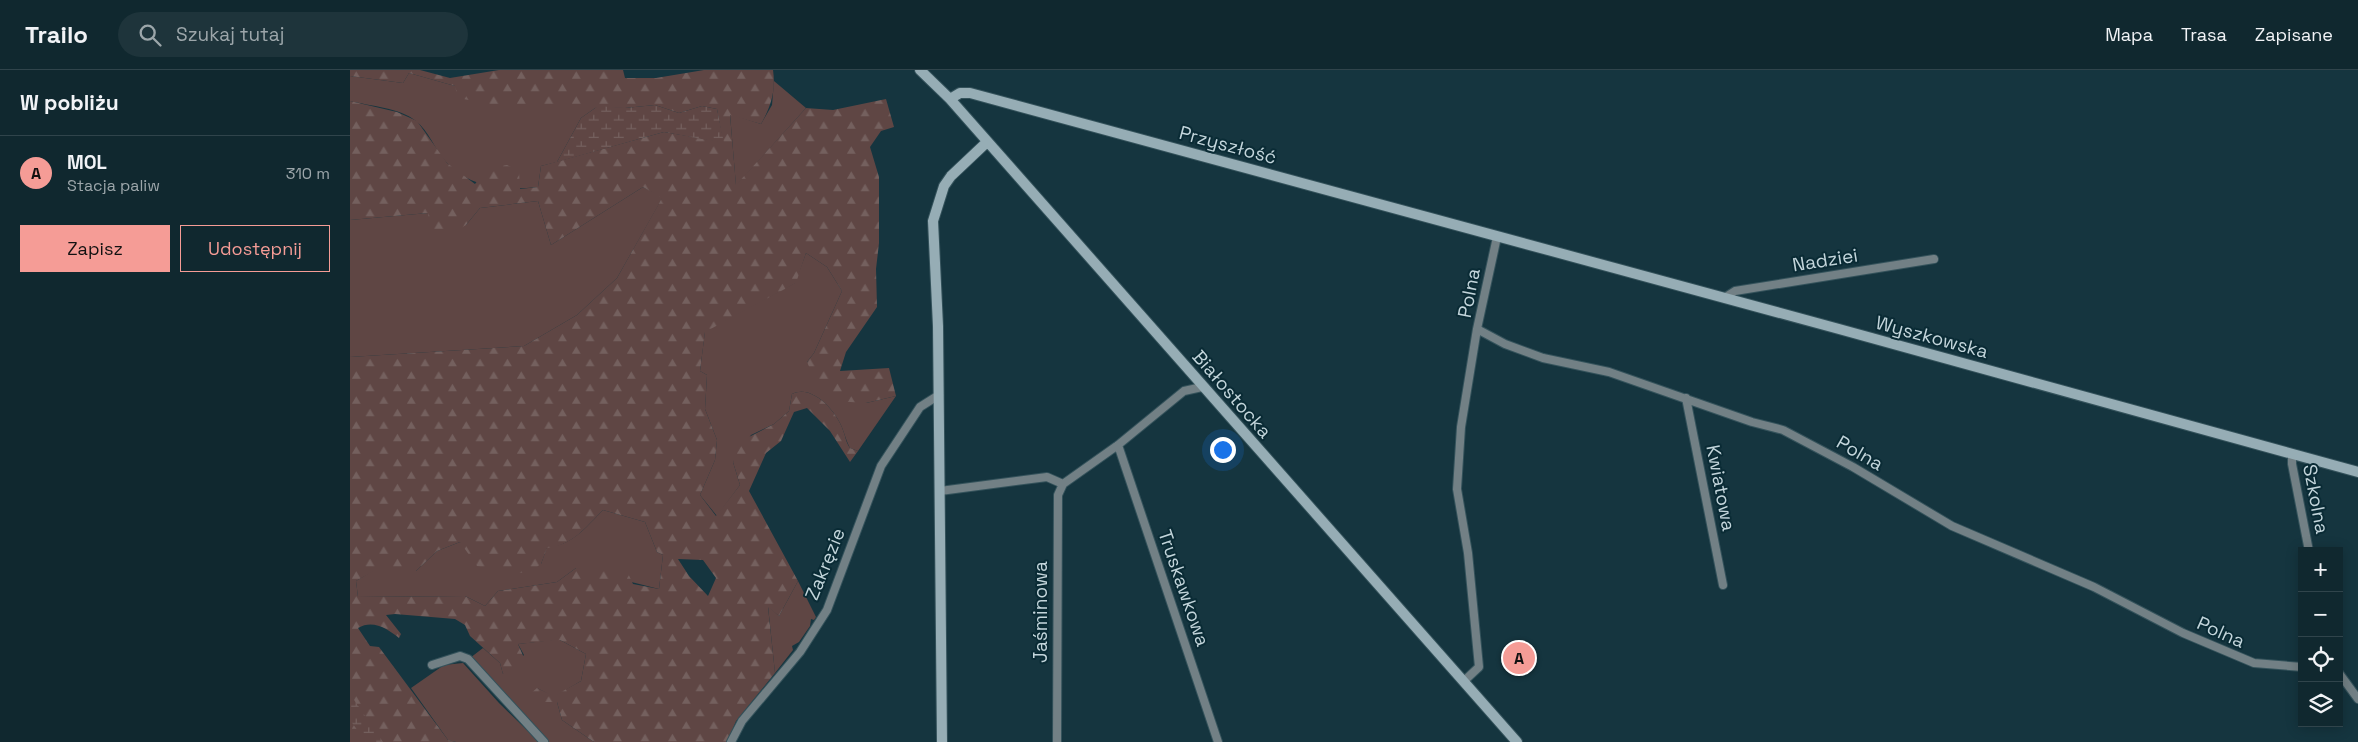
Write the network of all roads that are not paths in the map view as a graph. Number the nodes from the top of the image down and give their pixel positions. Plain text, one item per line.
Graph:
1 (920, 70) edge
2 (950, 99) junction
3 (987, 142) junction
4 (1497, 236) junction
5 (1934, 259) dead end
6 (1724, 298) junction
7 (1477, 329) junction
8 (1202, 387) junction
9 (939, 395) junction
10 (1686, 398) junction
11 (1118, 445) junction
12 (2292, 454) junction
13 (2358, 472) edge
14 (1063, 484) junction
15 (940, 491) junction
16 (2308, 547) edge
17 (1723, 585) dead end
18 (432, 665) dead end
19 (2298, 667) edge
20 (2343, 678) edge
21 (1464, 681) junction
22 (2358, 699) edge
23 (544, 742) edge
24 (731, 742) edge
25 (942, 742) edge
26 (1057, 742) edge
27 (1216, 742) edge
28 (1517, 742) edge

1 - 2 street, Białostocka
2 - 3 street, Białostocka
2 - 4 street, Przyszłość
3 - 8 street, Białostocka
3 - 9 street
4 - 6 street, Wyszkowska
4 - 7 street, Polna
5 - 6 street, Nadziei
6 - 12 street, Wyszkowska
7 - 10 street, Polna
7 - 21 street
8 - 11 street
8 - 21 street, Białostocka
9 - 15 street
9 - 24 street, Zakręzie
10 - 17 street, Kwiatowa
10 - 19 street, Polna
11 - 14 street
11 - 27 street, Truskawkowa
12 - 13 street, Wyszkowska
12 - 16 street, Szkolna
14 - 15 street
14 - 26 street, Jaśminowa
15 - 25 street
18 - 23 street
20 - 22 street
21 - 28 street, Białostocka

